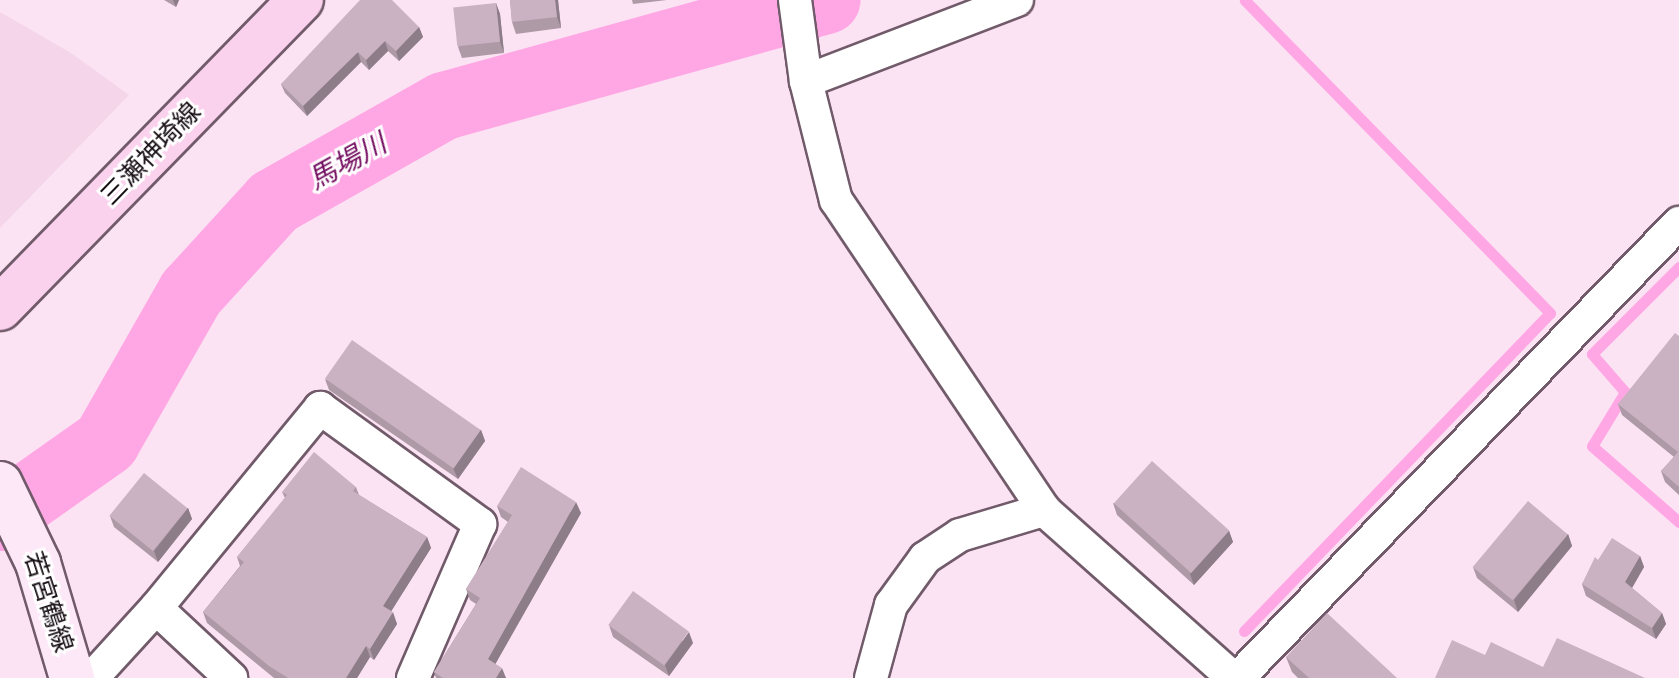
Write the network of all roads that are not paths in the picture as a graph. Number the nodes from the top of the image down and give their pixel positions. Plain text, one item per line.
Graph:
1 (301, 0) edge
2 (795, 0) edge
3 (1017, 0) edge
4 (806, 81) junction
5 (1679, 223) edge
6 (0, 308) edge
7 (0, 484) edge
8 (1044, 510) junction
9 (156, 608) junction
10 (72, 678) edge
11 (92, 678) edge
12 (231, 678) edge
13 (413, 678) edge
14 (871, 678) edge
15 (1236, 678) edge

1 - 6 main road, 三瀬神埼線
2 - 4 street
3 - 4 street
4 - 8 street
5 - 15 street
7 - 10 main road, 若宮鶴線
8 - 14 street
8 - 15 street
9 - 11 street
9 - 12 street
9 - 13 street

